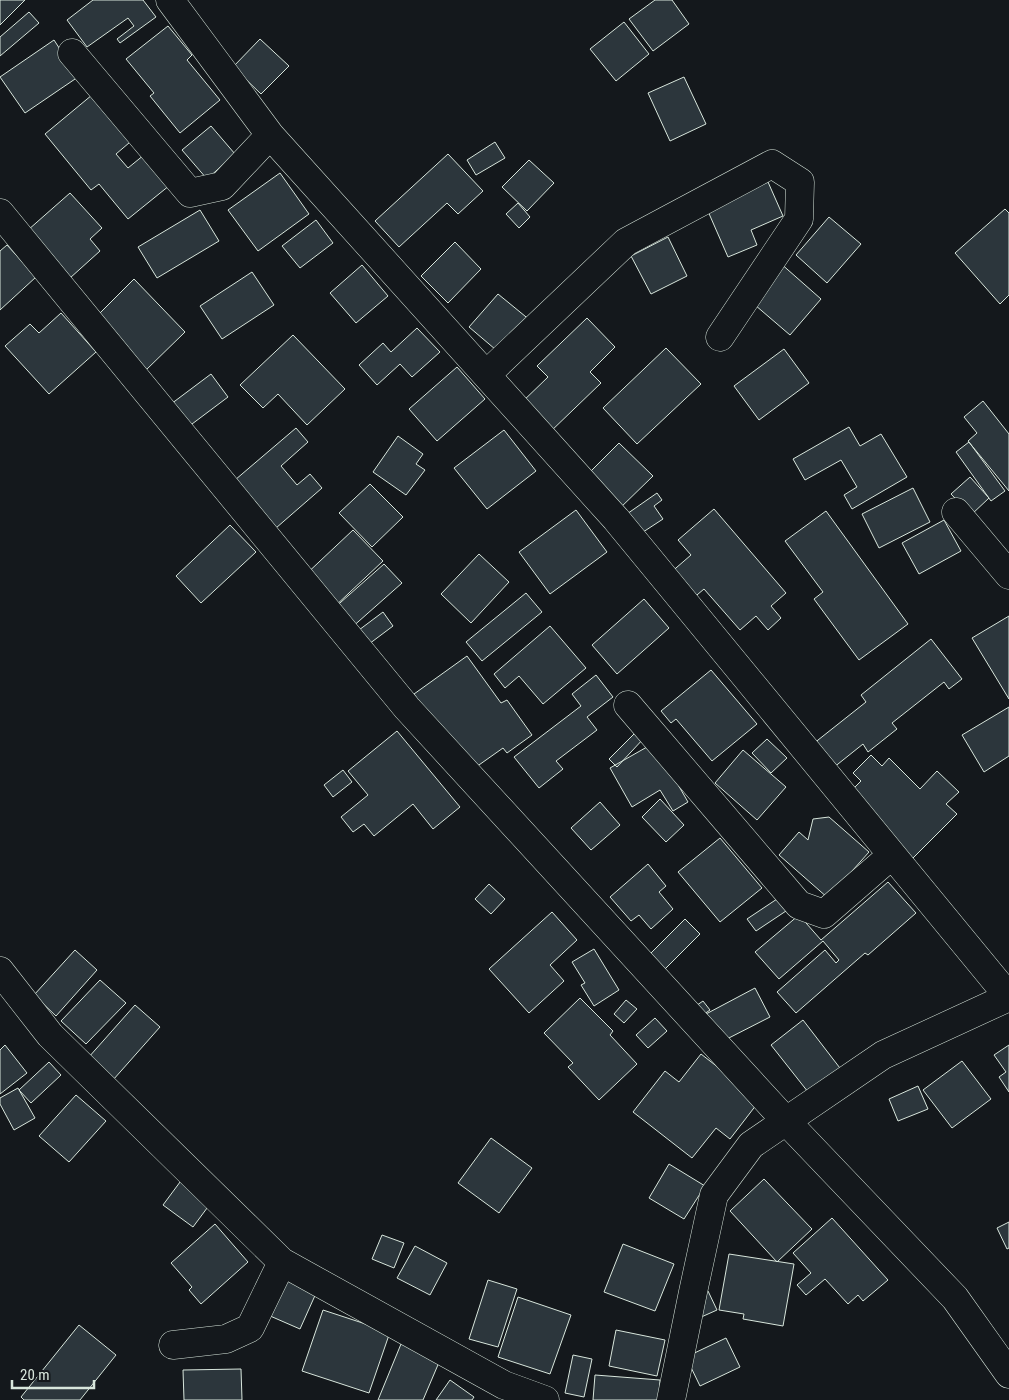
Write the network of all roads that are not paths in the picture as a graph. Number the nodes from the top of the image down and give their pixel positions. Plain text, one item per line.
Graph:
1 (170, 0) edge
2 (72, 53) dead end
3 (270, 135) junction
4 (0, 213) edge
5 (720, 337) dead end
6 (487, 374) junction
7 (956, 512) dead end
8 (1009, 575) edge
9 (628, 705) dead end
10 (892, 855) junction
11 (0, 971) edge
12 (1009, 997) edge
13 (786, 1121) junction
14 (282, 1262) junction
15 (173, 1345) dead end
16 (1009, 1374) edge
17 (545, 1400) edge
18 (671, 1400) edge

1 - 3 street
2 - 3 street
3 - 6 street
4 - 13 street
5 - 6 street
6 - 10 street
7 - 8 street
9 - 10 street
10 - 12 street
11 - 14 street
12 - 13 street
13 - 16 street
13 - 18 street
14 - 15 street
14 - 17 street

